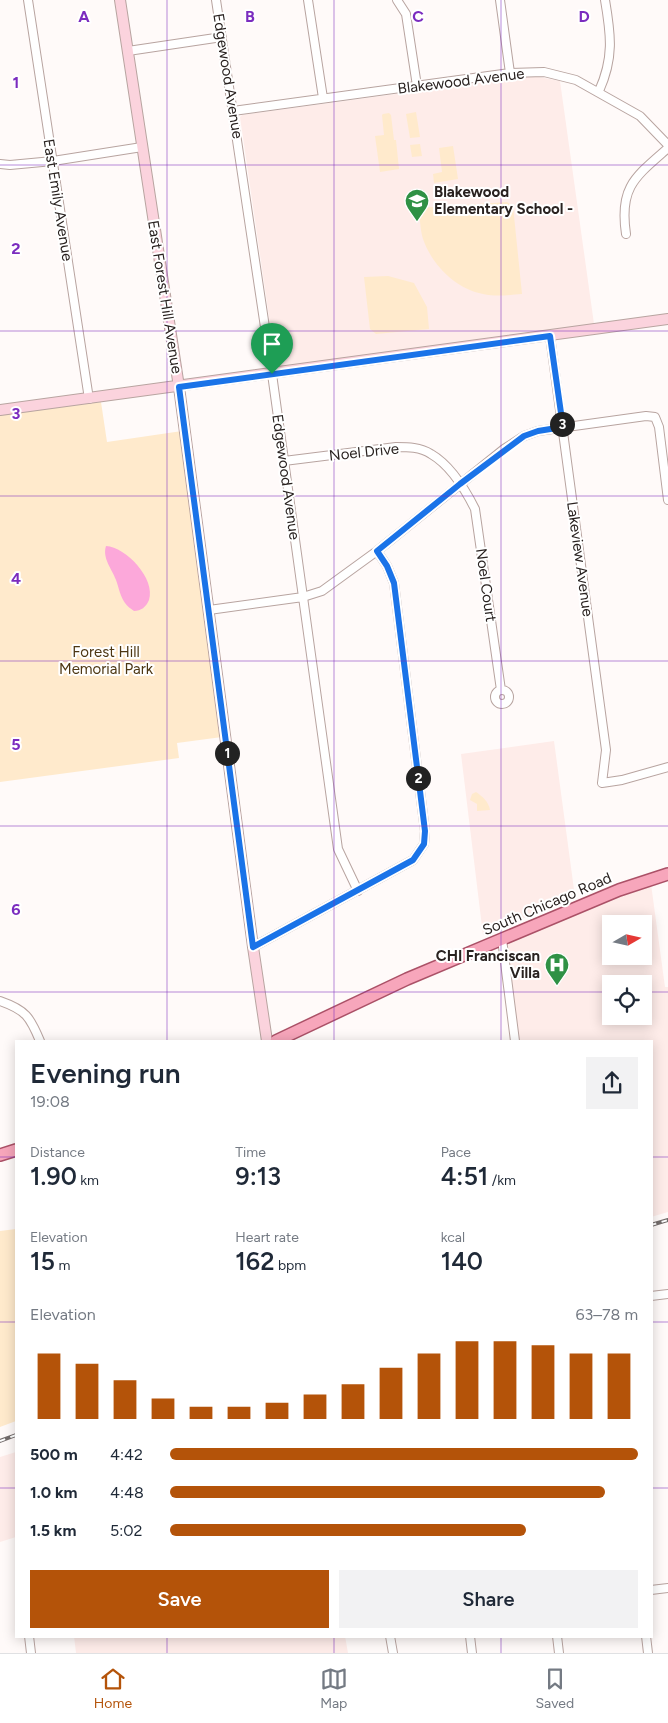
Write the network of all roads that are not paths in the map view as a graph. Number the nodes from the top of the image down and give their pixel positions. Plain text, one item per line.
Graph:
1 (28, 0) edge
2 (120, 0) edge
3 (216, 0) edge
4 (308, 0) edge
5 (397, 0) edge
6 (500, 0) edge
7 (605, 0) edge
8 (222, 37) junction
9 (128, 51) junction
10 (510, 73) junction
11 (417, 86) junction
12 (598, 91) junction
13 (323, 98) junction
14 (233, 111) junction
15 (668, 146) edge
16 (142, 147) junction
17 (53, 161) junction
18 (0, 164) edge
19 (626, 234) dead end
20 (668, 319) edge
21 (550, 336) junction
22 (272, 374) junction
23 (179, 387) junction
24 (89, 399) junction
25 (0, 410) edge
26 (563, 427) junction
27 (284, 461) junction
28 (460, 484) junction
29 (668, 496) edge
30 (668, 500) edge
31 (377, 551) junction
32 (303, 597) junction
33 (208, 610) junction
34 (501, 690) dead end
35 (668, 767) edge
36 (668, 874) edge
37 (358, 891) junction
38 (502, 940) junction
39 (253, 947) junction
40 (0, 1001) edge
41 (40, 1040) edge
42 (267, 1040) edge
43 (278, 1040) edge
44 (515, 1040) edge
45 (15, 1150) edge
46 (0, 1155) edge
47 (668, 1294) edge
48 (653, 1296) edge
49 (668, 1588) edge
50 (653, 1590) edge
51 (29, 1638) edge
52 (390, 1638) edge
53 (470, 1638) edge
54 (557, 1638) edge
55 (646, 1638) edge
56 (31, 1653) edge
57 (392, 1653) edge
58 (472, 1653) edge
59 (559, 1653) edge
60 (648, 1653) edge

1 - 17 street, East Emily Avenue
2 - 9 street, East Forest Hill Avenue
3 - 8 street, Edgewood Avenue
4 - 13 street
5 - 11 street
6 - 10 street
7 - 12 street
8 - 9 street
8 - 14 street, Edgewood Avenue
9 - 16 street, East Forest Hill Avenue
10 - 11 street, Blakewood Avenue
10 - 12 street, Blakewood Avenue
11 - 13 street, Blakewood Avenue
12 - 15 street, Blakewood Avenue
13 - 14 street, Blakewood Avenue
14 - 22 street, Edgewood Avenue
15 - 19 street
16 - 17 street
16 - 23 street, East Forest Hill Avenue
17 - 18 street
17 - 24 street, East Emily Avenue
20 - 21 street
21 - 22 street
21 - 26 street, Lakeview Avenue
22 - 23 street
22 - 27 street, Edgewood Avenue
23 - 24 street
23 - 33 street, East Forest Hill Avenue
24 - 25 street
26 - 28 street
26 - 29 street
26 - 35 street, Lakeview Avenue
27 - 28 street, Noel Drive
27 - 32 street, Edgewood Avenue
28 - 31 street
28 - 34 street, Noel Court
29 - 30 street
31 - 32 street
31 - 37 street
32 - 33 street
32 - 37 street, Edgewood Avenue
33 - 39 street, East Forest Hill Avenue
36 - 38 main road, South Chicago Road
37 - 39 street
38 - 43 main road, South Chicago Road
38 - 44 street
39 - 42 street, East Forest Hill Avenue
40 - 41 street
45 - 46 main road
47 - 48 street
49 - 50 street
51 - 56 street
52 - 57 street
53 - 58 street
54 - 59 street
55 - 60 street

